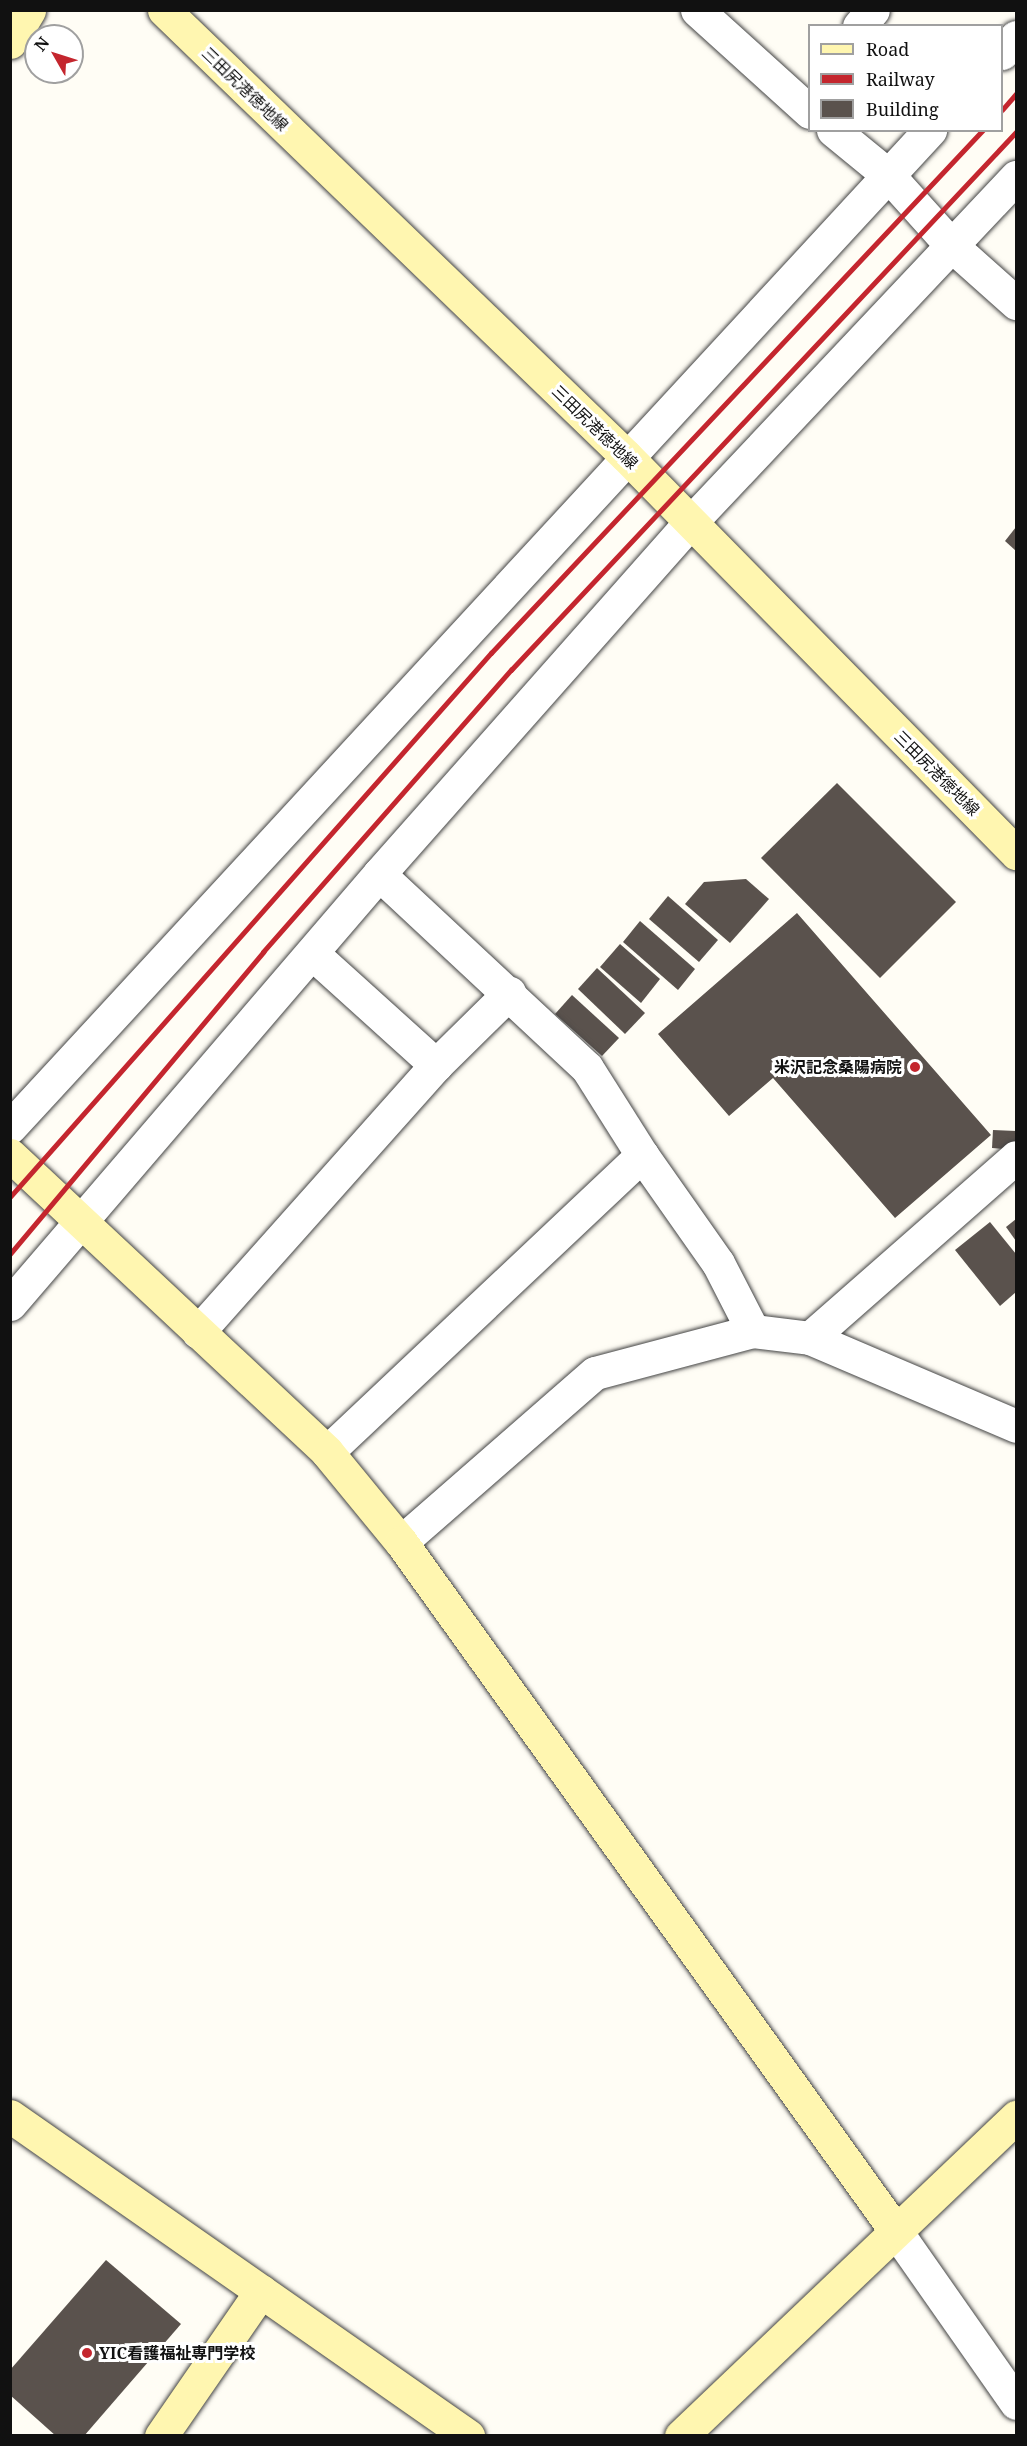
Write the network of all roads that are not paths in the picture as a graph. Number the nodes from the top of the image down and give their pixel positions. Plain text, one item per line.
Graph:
1 (29, 10) edge
2 (164, 10) edge
3 (697, 10) edge
4 (873, 10) edge
5 (861, 24) edge
6 (1017, 37) edge
7 (10, 42) edge
8 (1003, 52) edge
9 (803, 95) edge
10 (835, 132) edge
11 (928, 132) edge
12 (888, 175) junction
13 (1017, 177) edge
14 (952, 246) junction
15 (1017, 303) edge
16 (626, 456) junction
17 (690, 524) junction
18 (1017, 853) edge
19 (379, 874) junction
20 (313, 954) junction
21 (509, 993) junction
22 (436, 1065) junction
23 (10, 1127) edge
24 (10, 1155) edge
25 (642, 1155) junction
26 (1017, 1157) edge
27 (78, 1222) junction
28 (10, 1304) edge
29 (753, 1331) junction
30 (198, 1332) junction
31 (810, 1338) junction
32 (1017, 1426) edge
33 (327, 1452) junction
34 (401, 1542) junction
35 (10, 2116) edge
36 (1017, 2117) edge
37 (895, 2230) junction
38 (261, 2291) junction
39 (1017, 2403) edge
40 (161, 2436) edge
41 (468, 2436) edge
42 (681, 2436) edge

1 - 7 street
2 - 16 street, 三田尻港徳地線
3 - 9 street
4 - 5 street
6 - 8 street
10 - 12 street
11 - 12 street
12 - 14 street
12 - 16 street
13 - 14 street
14 - 15 street
14 - 17 street
16 - 17 street, 三田尻港徳地線
16 - 23 street
17 - 18 street, 三田尻港徳地線
17 - 19 street
19 - 20 street
19 - 21 street
20 - 22 street
20 - 27 street
21 - 22 street
21 - 25 street
22 - 30 street
24 - 27 street
25 - 29 street
25 - 33 street
26 - 31 street
27 - 28 street
27 - 30 street
29 - 31 street
29 - 34 street
30 - 33 street
31 - 32 street
33 - 34 street
34 - 37 street
35 - 38 street
36 - 37 street
37 - 39 street
37 - 42 street
38 - 40 street
38 - 41 street

